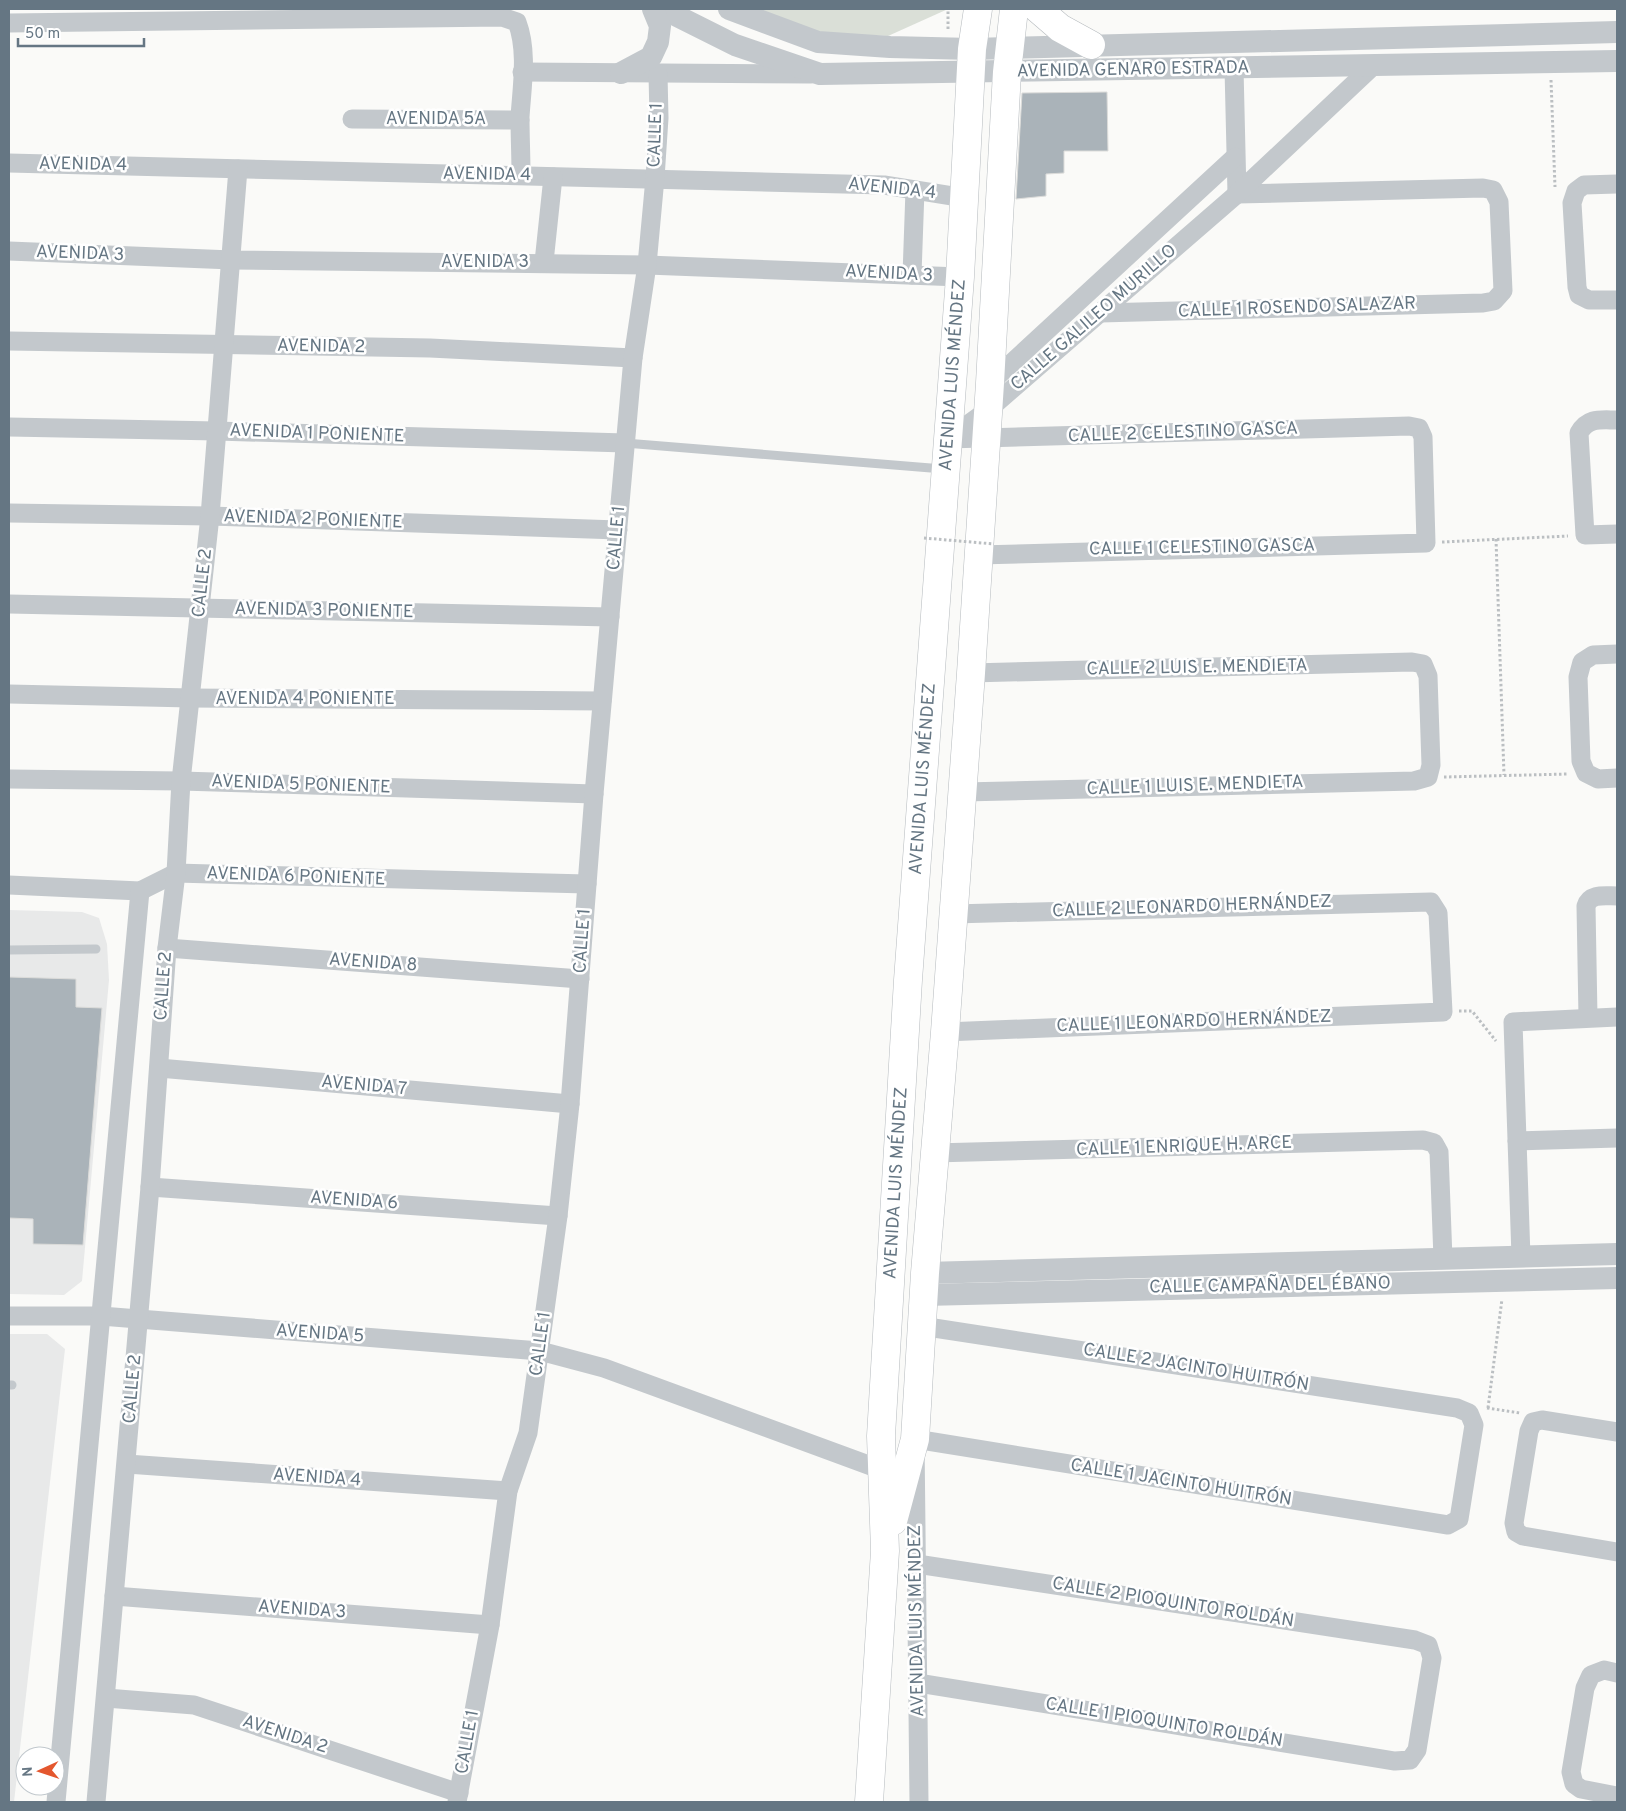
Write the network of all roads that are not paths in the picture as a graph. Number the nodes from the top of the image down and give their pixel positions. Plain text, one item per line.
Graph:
1 (652, 9) edge
2 (663, 9) edge
3 (729, 9) edge
4 (978, 9) edge
5 (1014, 9) edge
6 (1038, 9) edge
7 (27, 16) edge
8 (9, 23) edge
9 (1617, 32) edge
10 (1091, 45) junction
11 (1008, 60) junction
12 (972, 61) junction
13 (1617, 61) edge
14 (1374, 64) junction
15 (1234, 68) junction
16 (522, 72) junction
17 (621, 73) junction
18 (658, 74) junction
19 (820, 74) junction
20 (352, 119) dead end
21 (520, 120) junction
22 (1235, 157) junction
23 (9, 164) edge
24 (238, 170) junction
25 (521, 175) junction
26 (553, 177) junction
27 (655, 178) junction
28 (1617, 184) edge
29 (915, 190) junction
30 (1236, 194) junction
31 (965, 198) junction
32 (9, 251) edge
33 (232, 260) junction
34 (544, 262) junction
35 (646, 265) junction
36 (912, 275) junction
37 (960, 277) junction
38 (1617, 300) edge
39 (1100, 313) junction
40 (9, 341) edge
41 (225, 345) junction
42 (633, 358) junction
43 (990, 383) junction
44 (988, 410) junction
45 (1617, 420) edge
46 (9, 427) edge
47 (217, 431) junction
48 (986, 438) junction
49 (948, 439) junction
50 (626, 443) junction
51 (946, 469) junction
52 (9, 513) edge
53 (210, 516) junction
54 (618, 530) junction
55 (1617, 534) edge
56 (1426, 543) joint
57 (986, 549) junction
58 (9, 604) edge
59 (201, 608) junction
60 (610, 617) junction
61 (1617, 654) edge
62 (971, 673) junction
63 (9, 694) edge
64 (190, 698) junction
65 (602, 701) junction
66 (1428, 777) joint
67 (1617, 778) edge
68 (9, 779) edge
69 (181, 781) junction
70 (963, 792) junction
71 (594, 794) junction
72 (176, 873) junction
73 (587, 884) junction
74 (9, 885) edge
75 (140, 891) junction
76 (1617, 896) edge
77 (953, 914) junction
78 (167, 948) junction
79 (96, 949) dead end
80 (9, 950) edge
81 (580, 979) junction
82 (1443, 1012) joint
83 (1617, 1017) edge
84 (1588, 1018) junction
85 (945, 1032) junction
86 (159, 1068) junction
87 (570, 1104) junction
88 (1617, 1138) edge
89 (1516, 1141) junction
90 (934, 1154) junction
91 (150, 1187) junction
92 (558, 1216) junction
93 (1617, 1254) edge
94 (1521, 1257) junction
95 (1442, 1259) junction
96 (1617, 1278) edge
97 (924, 1284) junction
98 (9, 1316) edge
99 (101, 1316) junction
100 (139, 1320) junction
101 (921, 1326) junction
102 (540, 1351) junction
103 (1617, 1432) edge
104 (914, 1439) junction
105 (127, 1464) junction
106 (882, 1470) junction
107 (508, 1491) junction
108 (1448, 1525) joint
109 (885, 1551) junction
110 (1617, 1552) edge
111 (917, 1564) junction
112 (114, 1596) junction
113 (490, 1625) junction
114 (1617, 1672) edge
115 (918, 1682) junction
116 (106, 1698) junction
117 (1410, 1760) joint
118 (1617, 1796) edge
119 (458, 1798) edge
120 (56, 1802) edge
121 (96, 1802) edge
122 (870, 1802) edge
123 (919, 1802) edge

1 - 17 street
2 - 19 street, AVENIDA GENARO ESTRADA
3 - 12 street, AVENIDA GENARO ESTRADA
4 - 12 main road, AVENIDA LUIS MÉNDEZ
5 - 11 main road, AVENIDA LUIS MÉNDEZ
6 - 10 main road
7 - 8 street
7 - 16 street
9 - 10 street, AVENIDA GENARO ESTRADA
10 - 11 street, AVENIDA GENARO ESTRADA
11 - 12 street, AVENIDA GENARO ESTRADA
11 - 15 street, AVENIDA GENARO ESTRADA
11 - 43 main road, AVENIDA LUIS MÉNDEZ
12 - 19 street, AVENIDA GENARO ESTRADA
12 - 31 main road, AVENIDA LUIS MÉNDEZ
13 - 14 street, AVENIDA GENARO ESTRADA
14 - 15 street, AVENIDA GENARO ESTRADA
14 - 30 street, CALLE GALILEO MURILLO
15 - 22 street
16 - 17 street
16 - 21 street
17 - 18 street
18 - 19 street
18 - 27 street, CALLE 1
20 - 21 street, AVENIDA 5A
21 - 25 street
22 - 30 street
22 - 43 street, CALLE GALILEO MURILLO
23 - 24 street, AVENIDA 4
24 - 25 street, AVENIDA 4
24 - 33 street, CALLE 2
25 - 26 street, AVENIDA 4
26 - 27 street, AVENIDA 4
26 - 34 street
27 - 29 street, AVENIDA 4
27 - 35 street, CALLE 1
28 - 38 street
29 - 31 street, AVENIDA 4
29 - 36 street
30 - 39 street, CALLE GALILEO MURILLO
30 - 39 street, CALLE 1 ROSENDO SALAZAR
31 - 37 main road, AVENIDA LUIS MÉNDEZ
32 - 33 street, AVENIDA 3
33 - 34 street, AVENIDA 3
33 - 41 street, CALLE 2
34 - 35 street, AVENIDA 3
35 - 36 street, AVENIDA 3
35 - 42 street, CALLE 1
36 - 37 street, AVENIDA 3
37 - 49 main road, AVENIDA LUIS MÉNDEZ
39 - 44 street, CALLE GALILEO MURILLO
40 - 41 street, AVENIDA 2
41 - 42 street, AVENIDA 2
41 - 47 street, CALLE 2
42 - 50 street, CALLE 1
43 - 44 main road, AVENIDA LUIS MÉNDEZ
44 - 48 main road, AVENIDA LUIS MÉNDEZ
44 - 49 street, CALLE GALILEO MURILLO
45 - 55 street
46 - 47 street, AVENIDA 1 PONIENTE
47 - 50 street, AVENIDA 1 PONIENTE
47 - 53 street, CALLE 2
48 - 49 street, CALLE 2 CELESTINO GASCA
48 - 56 street, CALLE 2 CELESTINO GASCA
48 - 57 main road, AVENIDA LUIS MÉNDEZ
49 - 51 main road, AVENIDA LUIS MÉNDEZ
50 - 51 lane
50 - 54 street, CALLE 1
51 - 106 main road, AVENIDA LUIS MÉNDEZ
52 - 53 street, AVENIDA 2 PONIENTE
53 - 54 street, AVENIDA 2 PONIENTE
53 - 59 street, CALLE 2
54 - 60 street, CALLE 1
56 - 57 street, CALLE 1 CELESTINO GASCA
57 - 62 main road, AVENIDA LUIS MÉNDEZ
58 - 59 street, AVENIDA 3 PONIENTE
59 - 60 street, AVENIDA 3 PONIENTE
59 - 64 street, CALLE 2
60 - 65 street, CALLE 1
61 - 67 street
62 - 66 street, CALLE 2 LUIS E. MENDIETA
62 - 70 main road, AVENIDA LUIS MÉNDEZ
63 - 64 street, AVENIDA 4 PONIENTE
64 - 65 street, AVENIDA 4 PONIENTE
64 - 69 street, CALLE 2
65 - 71 street, CALLE 1
66 - 70 street, CALLE 1 LUIS E. MENDIETA
68 - 69 street, AVENIDA 5 PONIENTE
69 - 71 street, AVENIDA 5 PONIENTE
69 - 72 street, CALLE 2
70 - 77 main road, AVENIDA LUIS MÉNDEZ
71 - 73 street, CALLE 1
72 - 73 street, AVENIDA 6 PONIENTE
72 - 75 street, AVENIDA 6 PONIENTE
72 - 78 street, CALLE 2
73 - 81 street, CALLE 1
74 - 75 street, AVENIDA 6 PONIENTE
75 - 99 street, CALLE 2
76 - 84 street
77 - 82 street, CALLE 2 LEONARDO HERNÁNDEZ
77 - 85 main road, AVENIDA LUIS MÉNDEZ
78 - 81 street, AVENIDA 8
78 - 86 street, CALLE 2
79 - 80 lane
81 - 87 street, CALLE 1
82 - 85 street, CALLE 1 LEONARDO HERNÁNDEZ
83 - 84 street
84 - 89 street
85 - 90 main road, AVENIDA LUIS MÉNDEZ
86 - 87 street, AVENIDA 7
86 - 91 street, CALLE 2
87 - 92 street, CALLE 1
88 - 89 street
89 - 94 street
90 - 95 street, CALLE 1 ENRIQUE H. ARCE
90 - 97 main road, AVENIDA LUIS MÉNDEZ
91 - 92 street, AVENIDA 6
91 - 100 street, CALLE 2
92 - 102 street, CALLE 1
93 - 94 street, CALLE CAMPAÑA DEL ÉBANO
94 - 95 street, CALLE CAMPAÑA DEL ÉBANO
95 - 97 street, CALLE CAMPAÑA DEL ÉBANO
96 - 97 street, CALLE CAMPAÑA DEL ÉBANO
97 - 101 main road, AVENIDA LUIS MÉNDEZ
98 - 99 street, AVENIDA 5
99 - 100 street, AVENIDA 5
99 - 120 street, CALLE 2
100 - 102 street, AVENIDA 5
100 - 105 street, CALLE 2
101 - 104 main road, AVENIDA LUIS MÉNDEZ
101 - 108 street, CALLE 2 JACINTO HUITRÓN
102 - 106 street, AVENIDA 5
102 - 107 street, CALLE 1
103 - 110 street
104 - 108 street, CALLE 1 JACINTO HUITRÓN
104 - 109 main road, AVENIDA LUIS MÉNDEZ
104 - 111 street, AVENIDA LUIS MÉNDEZ
105 - 107 street, AVENIDA 4
105 - 112 street, CALLE 2
106 - 109 main road, AVENIDA LUIS MÉNDEZ
107 - 113 street, CALLE 1
109 - 122 main road, AVENIDA LUIS MÉNDEZ
111 - 115 street, AVENIDA LUIS MÉNDEZ
111 - 117 street, CALLE 2 PIOQUINTO ROLDÁN
112 - 113 street, AVENIDA 3
112 - 116 street, CALLE 2
113 - 119 street, CALLE 1
114 - 118 street
115 - 117 street, CALLE 1 PIOQUINTO ROLDÁN
115 - 123 street, AVENIDA LUIS MÉNDEZ
116 - 119 street, AVENIDA 2
116 - 121 street, CALLE 2

